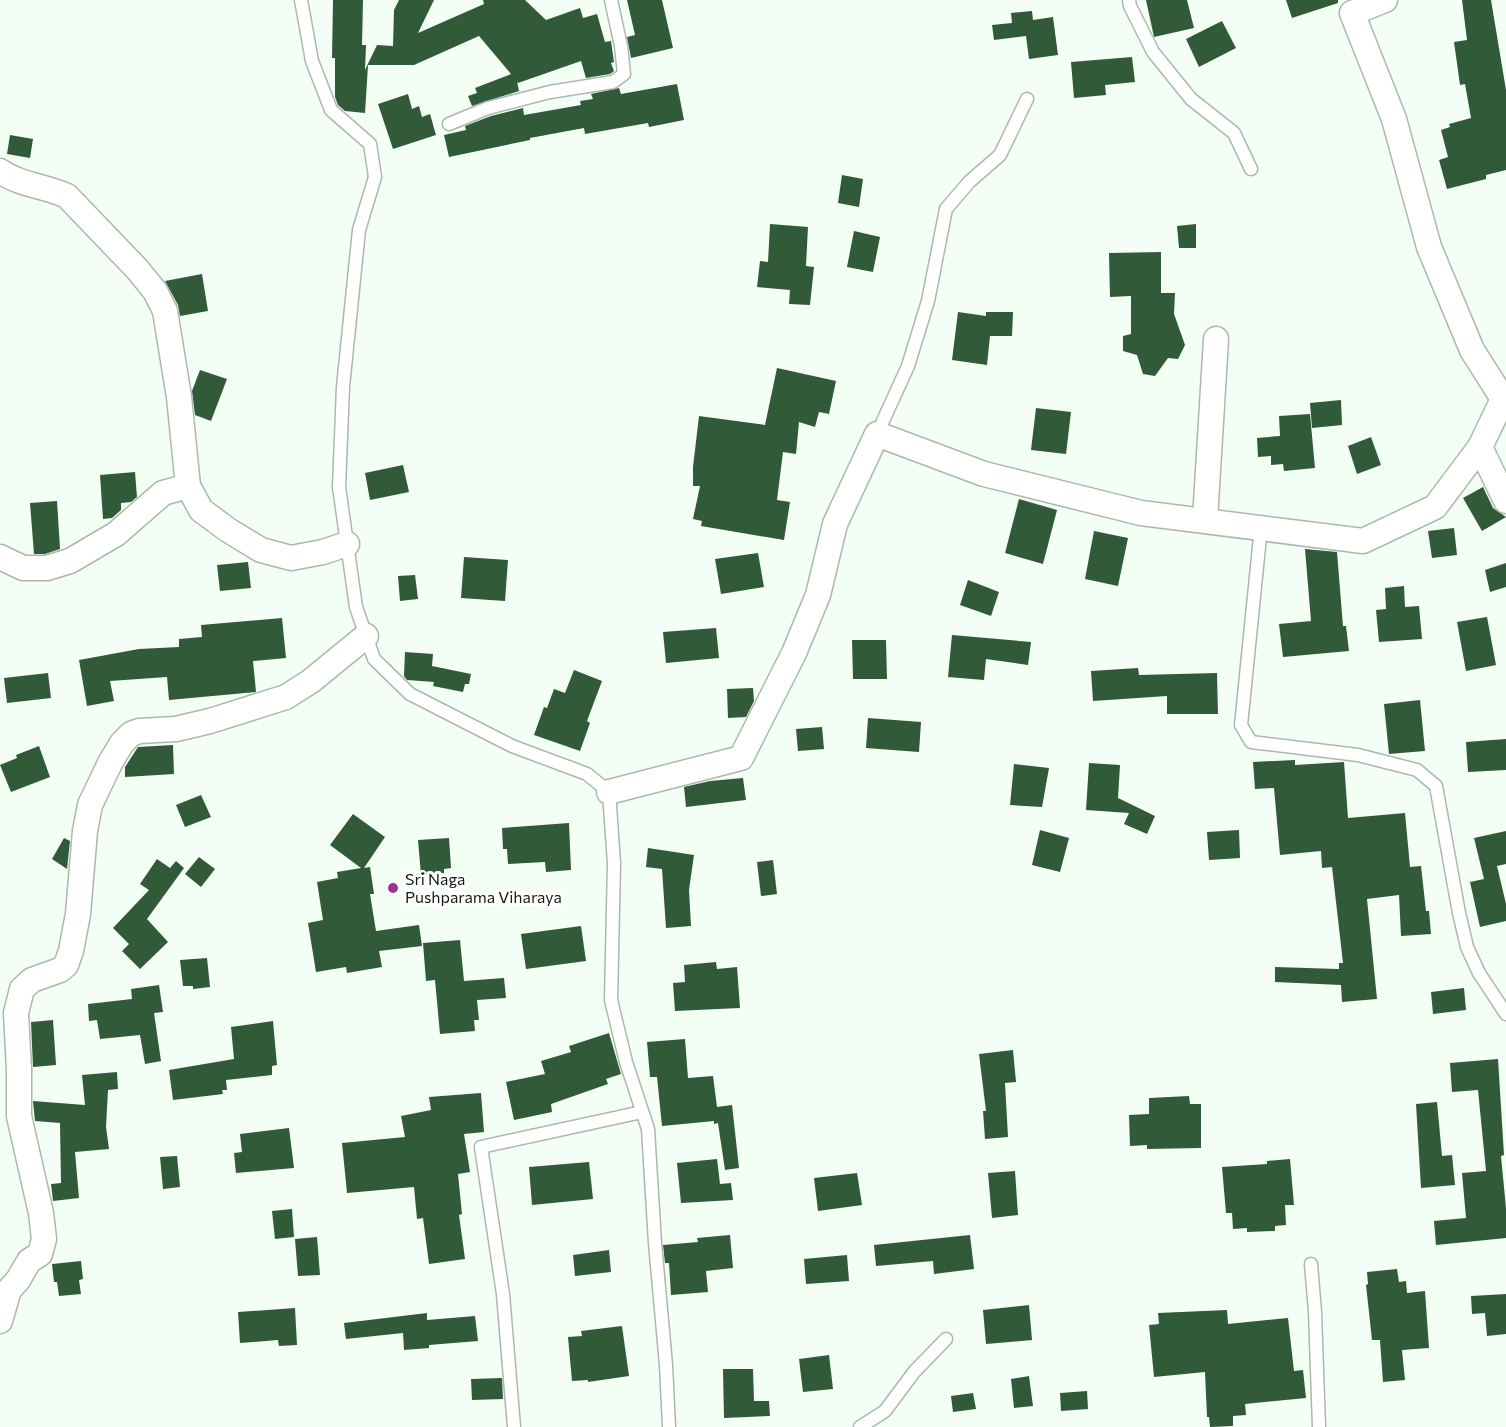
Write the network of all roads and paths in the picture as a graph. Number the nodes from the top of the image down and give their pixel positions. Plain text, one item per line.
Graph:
1 (301, 0) edge
2 (611, 0) edge
3 (1129, 0) edge
4 (1385, 0) edge
5 (1349, 7) edge
6 (1027, 99) dead end
7 (449, 124) dead end
8 (1251, 169) dead end
9 (0, 171) edge
10 (1216, 339) dead end
11 (1504, 399) edge
12 (877, 434) junction
13 (1480, 447) junction
14 (188, 486) junction
15 (1506, 501) edge
16 (1205, 520) junction
17 (1261, 528) junction
18 (347, 544) junction
19 (0, 557) edge
20 (366, 636) junction
21 (609, 792) junction
22 (1506, 1014) edge
23 (642, 1112) junction
24 (1311, 1264) dead end
25 (0, 1322) edge
26 (946, 1339) dead end
27 (514, 1427) edge
28 (669, 1427) edge
29 (860, 1427) edge
30 (1319, 1427) edge

1 - 18 lane
2 - 7 lane
3 - 8 lane
4 - 5 street
5 - 11 street
6 - 12 lane
9 - 14 street
10 - 16 street
11 - 13 street
12 - 16 street
12 - 21 street
13 - 15 street
13 - 17 street
14 - 18 street
14 - 19 street
16 - 17 street
17 - 22 lane
18 - 20 lane
20 - 21 lane
20 - 25 street
21 - 23 lane
23 - 27 lane
23 - 28 lane
24 - 30 lane
26 - 29 lane

